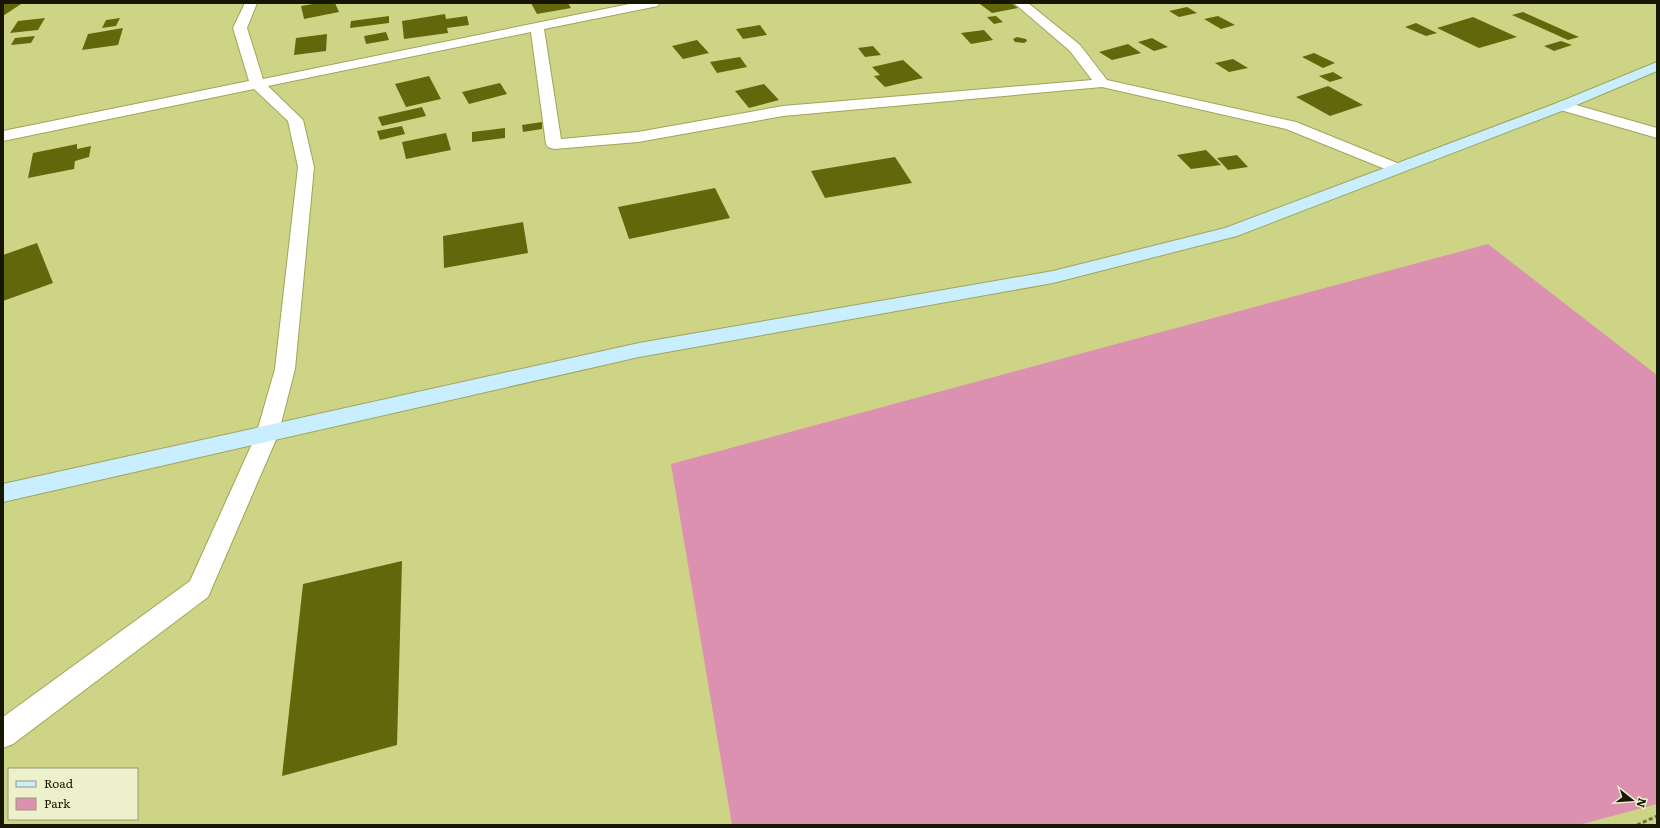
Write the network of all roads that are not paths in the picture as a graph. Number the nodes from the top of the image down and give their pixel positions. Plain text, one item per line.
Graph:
1 (251, 3) edge
2 (653, 3) edge
3 (1020, 3) edge
4 (537, 26) junction
5 (1657, 66) edge
6 (1102, 83) junction
7 (257, 84) junction
8 (1562, 106) junction
9 (1657, 133) edge
10 (3, 136) edge
11 (1396, 168) junction
12 (267, 435) junction
13 (3, 493) edge
14 (3, 734) edge

1 - 7 street
2 - 4 street
3 - 6 street
4 - 6 street
4 - 7 street
5 - 8 main road
6 - 11 street
7 - 10 street
7 - 12 street
8 - 9 street
8 - 11 main road
11 - 12 main road
12 - 13 main road
12 - 14 street

